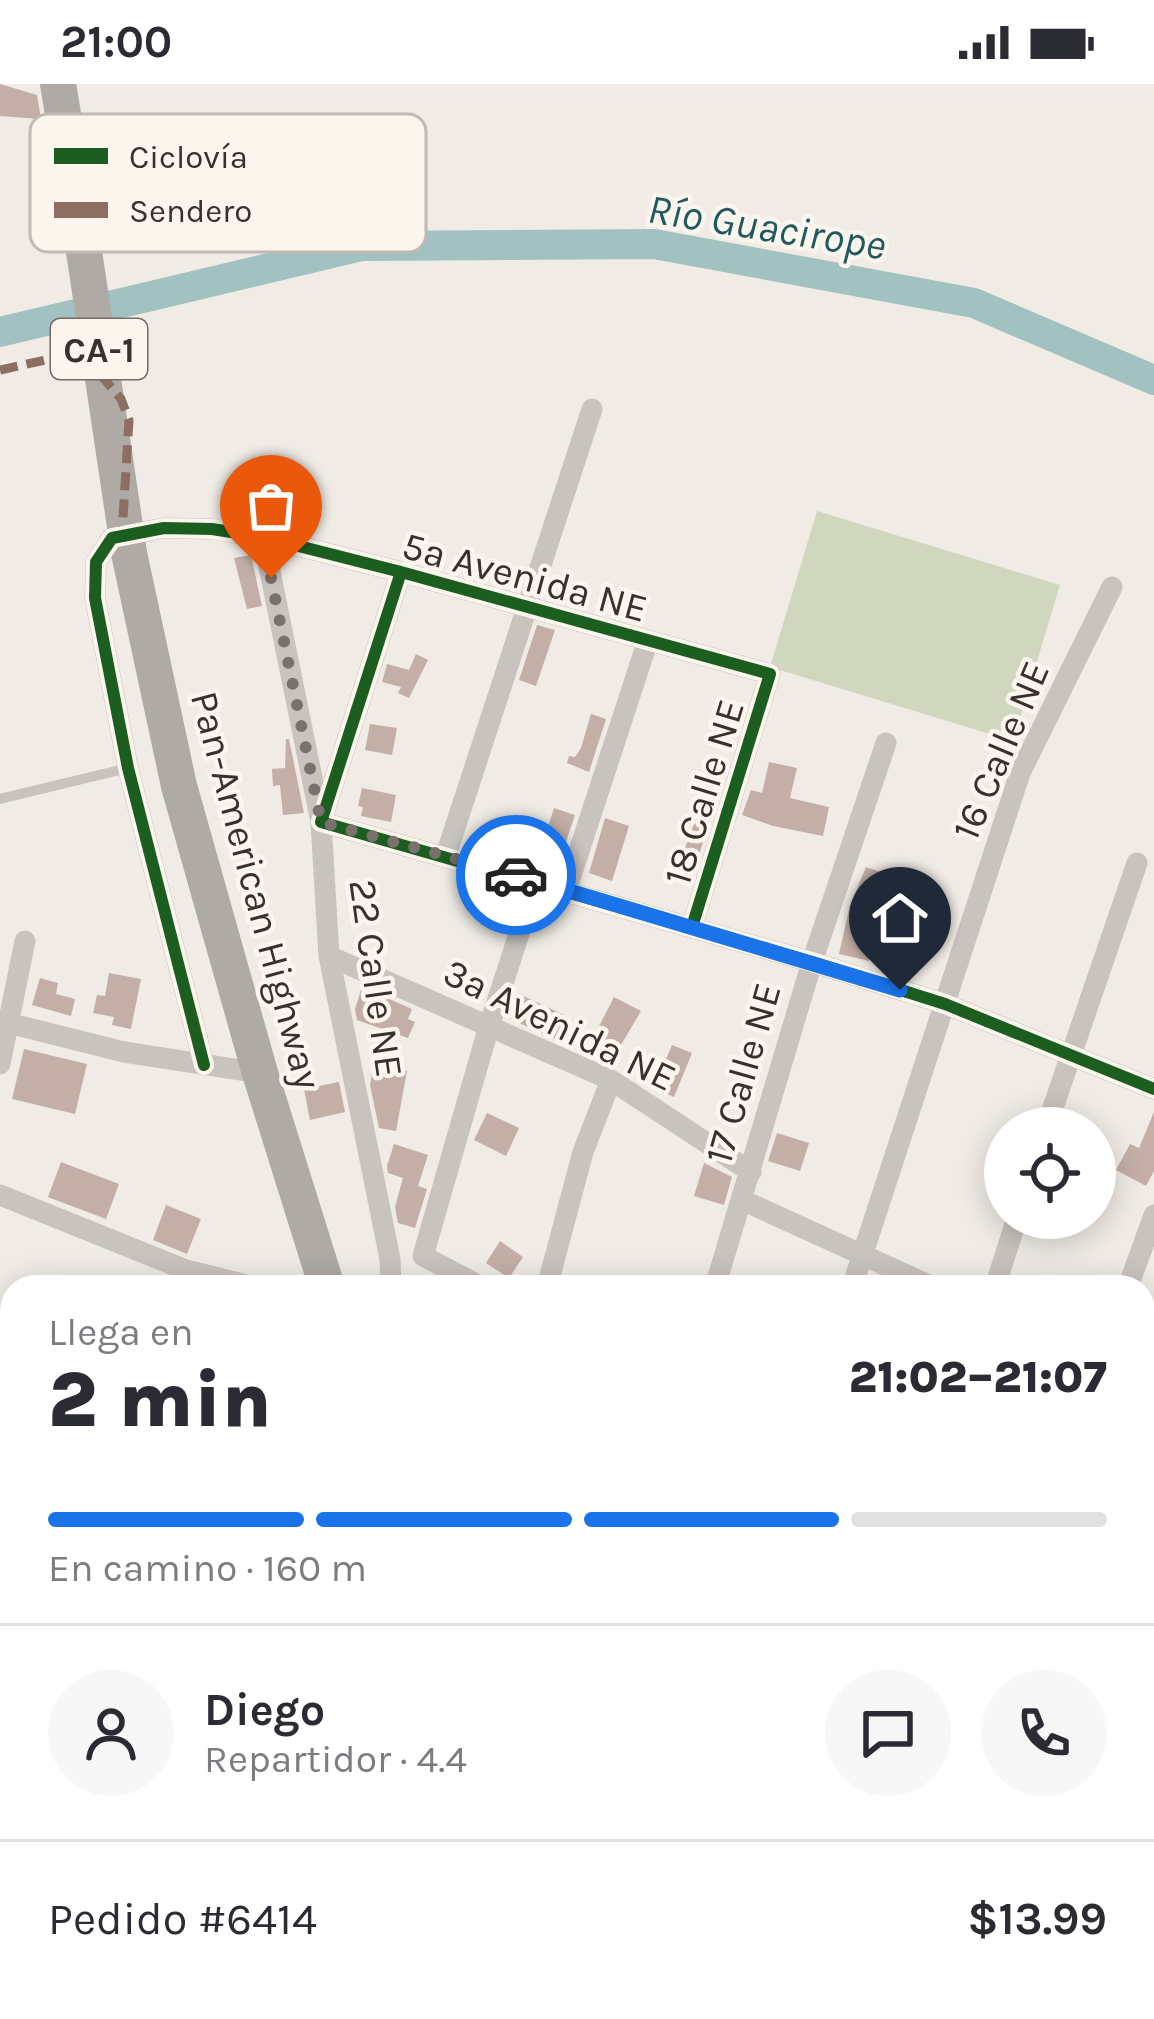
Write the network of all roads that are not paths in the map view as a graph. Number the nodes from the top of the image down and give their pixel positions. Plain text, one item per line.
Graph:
1 (58, 84) edge
2 (63, 114) edge
3 (84, 252) edge
4 (592, 409) dead end
5 (263, 537) junction
6 (401, 572) junction
7 (1112, 586) dead end
8 (526, 607) junction
9 (648, 640) junction
10 (770, 674) joint
11 (886, 743) dead end
12 (128, 768) junction
13 (0, 799) edge
14 (321, 822) junction
15 (446, 855) junction
16 (1137, 863) dead end
17 (536, 881) junction
18 (566, 891) junction
19 (692, 927) junction
20 (25, 941) dead end
21 (329, 956) junction
22 (812, 962) junction
23 (944, 1004) junction
24 (3, 1022) edge
25 (489, 1025) junction
26 (1070, 1055) junction
27 (0, 1064) edge
28 (204, 1065) junction
29 (260, 1073) junction
30 (611, 1080) junction
31 (1154, 1089) edge
32 (1053, 1107) edge
33 (751, 1172) junction
34 (0, 1196) edge
35 (742, 1200) junction
36 (1154, 1215) edge
37 (1010, 1239) edge
38 (423, 1256) junction
39 (862, 1256) junction
40 (390, 1259) junction
41 (175, 1275) edge
42 (323, 1275) edge
43 (391, 1275) edge
44 (459, 1275) edge
45 (551, 1275) edge
46 (719, 1275) edge
47 (856, 1275) edge
48 (906, 1275) edge
49 (999, 1275) edge
50 (1132, 1275) edge

1 - 2 highway, Pan-American Highway / CA-1, bridge
3 - 29 highway, Pan-American Highway / CA-1, bridge
4 - 8 street
5 - 6 street, 5a Avenida NE
5 - 12 street, 5a Avenida NE
5 - 14 street, 22 Calle NE
6 - 8 street, 5a Avenida NE
6 - 14 street
7 - 23 street, 16 Calle NE
8 - 9 street, 5a Avenida NE
8 - 15 street
9 - 10 street, 5a Avenida NE
9 - 18 street
10 - 19 street, 18 Calle NE
11 - 22 street, 17 Calle NE
12 - 13 lane
12 - 28 street
14 - 15 street
14 - 21 street, 22 Calle NE
15 - 17 street
16 - 26 street
17 - 18 street
17 - 25 street
18 - 19 street
19 - 22 street
20 - 24 street
21 - 25 street, 3a Avenida NE
21 - 40 street, 22 Calle NE
22 - 23 street
22 - 33 street, 17 Calle NE
23 - 26 street
23 - 39 street, 16 Calle NE
24 - 27 street
24 - 28 street
25 - 30 street, 3a Avenida NE
25 - 38 street
26 - 31 street
26 - 32 street
28 - 29 street
29 - 42 highway, Pan-American Highway / CA-1
30 - 33 street, 3a Avenida NE
30 - 45 street
33 - 35 street, 17 Calle NE
34 - 41 street
35 - 39 street
35 - 46 street, 17 Calle NE
36 - 50 street
37 - 49 street
38 - 40 street
38 - 44 street
39 - 47 street, 16 Calle NE
39 - 48 street
40 - 43 street, 22 Calle NE

